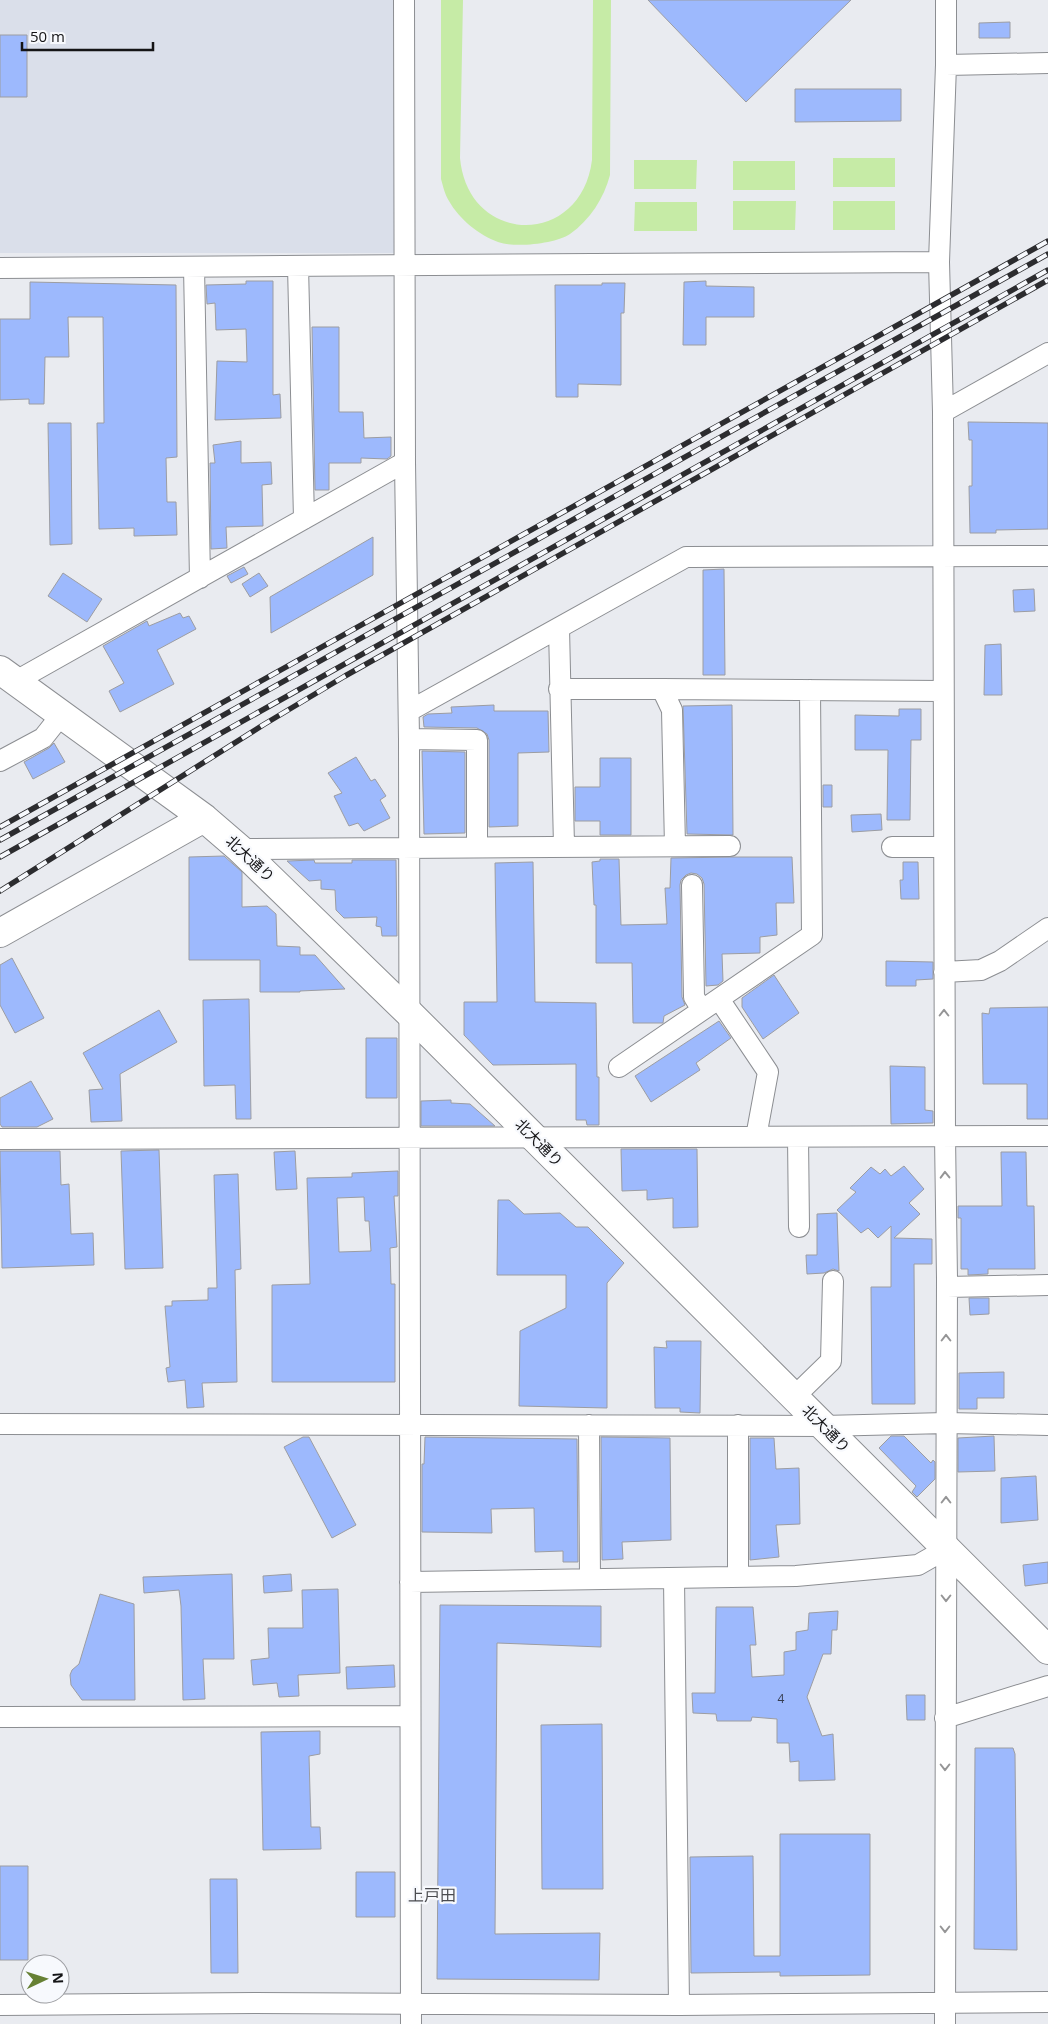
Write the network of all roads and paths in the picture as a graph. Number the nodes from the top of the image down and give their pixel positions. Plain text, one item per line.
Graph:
1 (404, 0) edge
2 (946, 0) edge
3 (1048, 63) edge
4 (946, 65) junction
5 (939, 262) junction
6 (298, 266) junction
7 (406, 266) junction
8 (194, 267) junction
9 (0, 268) edge
10 (1048, 354) edge
11 (943, 412) junction
12 (405, 462) junction
13 (304, 519) junction
14 (943, 556) junction
15 (1048, 556) edge
16 (200, 578) junction
17 (559, 628) junction
18 (8, 675) edge
19 (560, 688) junction
20 (662, 689) junction
21 (810, 690) junction
22 (943, 691) junction
23 (409, 711) junction
24 (62, 714) junction
25 (409, 739) junction
26 (0, 761) edge
27 (204, 818) junction
28 (477, 846) junction
29 (564, 846) junction
30 (675, 846) junction
31 (730, 846) dead end
32 (892, 847) dead end
33 (944, 847) junction
34 (409, 848) junction
35 (240, 849) junction
36 (692, 886) dead end
37 (1048, 928) edge
38 (0, 933) edge
39 (944, 972) junction
40 (719, 999) junction
41 (702, 1010) junction
42 (409, 1013) junction
43 (619, 1067) dead end
44 (945, 1136) junction
45 (1048, 1136) edge
46 (533, 1137) junction
47 (798, 1137) junction
48 (408, 1138) junction
49 (756, 1138) junction
50 (0, 1139) edge
51 (799, 1227) dead end
52 (832, 1281) dead end
53 (1048, 1285) edge
54 (947, 1287) junction
55 (794, 1397) junction
56 (946, 1423) junction
57 (0, 1424) edge
58 (410, 1424) junction
59 (588, 1425) junction
60 (1048, 1425) edge
61 (738, 1426) junction
62 (823, 1426) junction
63 (946, 1549) junction
64 (674, 1578) junction
65 (738, 1578) junction
66 (590, 1580) junction
67 (410, 1582) junction
68 (1048, 1650) edge
69 (1048, 1686) edge
70 (410, 1716) junction
71 (0, 1717) edge
72 (946, 1718) junction
73 (1048, 2002) edge
74 (945, 2003) junction
75 (411, 2004) junction
76 (0, 2005) edge
77 (679, 2005) junction
78 (411, 2024) edge
79 (945, 2024) edge

1 - 7 street
2 - 4 street
3 - 4 street
4 - 5 street
5 - 7 street
5 - 11 street
6 - 7 street
6 - 8 street
6 - 13 street
7 - 12 street
8 - 9 street
8 - 16 street
10 - 11 street
11 - 14 street
12 - 13 street
12 - 23 street
13 - 16 street
14 - 15 street
14 - 17 street
14 - 22 street
16 - 18 street
17 - 19 street
17 - 23 street
18 - 24 street, 北大通り
19 - 20 street
19 - 29 street
20 - 21 street
20 - 30 street
21 - 22 street
21 - 40 street
22 - 33 street
23 - 25 street
24 - 26 street
24 - 27 street, 北大通り
25 - 28 street
25 - 34 street
27 - 35 street, 北大通り
27 - 38 street
28 - 29 street
28 - 34 street
29 - 30 street
30 - 31 street
32 - 33 street
33 - 39 street
34 - 35 street
34 - 42 street
35 - 42 street, 北大通り
36 - 41 street
37 - 39 street
44 -> 39 street
40 - 41 street
40 - 49 street
41 - 43 street
42 - 46 street, 北大通り
42 - 48 street
44 - 45 street
44 - 47 street
54 -> 44 street
46 - 48 street
46 - 49 street
46 - 55 street, 北大通り
47 - 49 street
47 - 51 street
48 - 50 street
48 - 58 street
52 - 55 street
53 - 54 street
56 -> 54 street
55 - 62 street, 北大通り
56 - 60 street
56 - 62 street
63 -> 56 street
57 - 58 street
58 - 59 street
58 - 67 street
59 - 61 street
59 - 66 street
61 - 62 street
61 - 65 street
62 - 63 street, 北大通り
63 - 65 street
63 - 68 street, 北大通り
63 -> 72 street
64 - 65 street
64 - 66 street
64 - 77 street
66 - 67 street
67 - 70 street
69 - 72 street
70 - 71 street
70 - 75 street
72 -> 74 street
73 - 74 street
74 - 77 street
74 - 79 street
75 - 76 street
75 - 77 street
75 - 78 street

